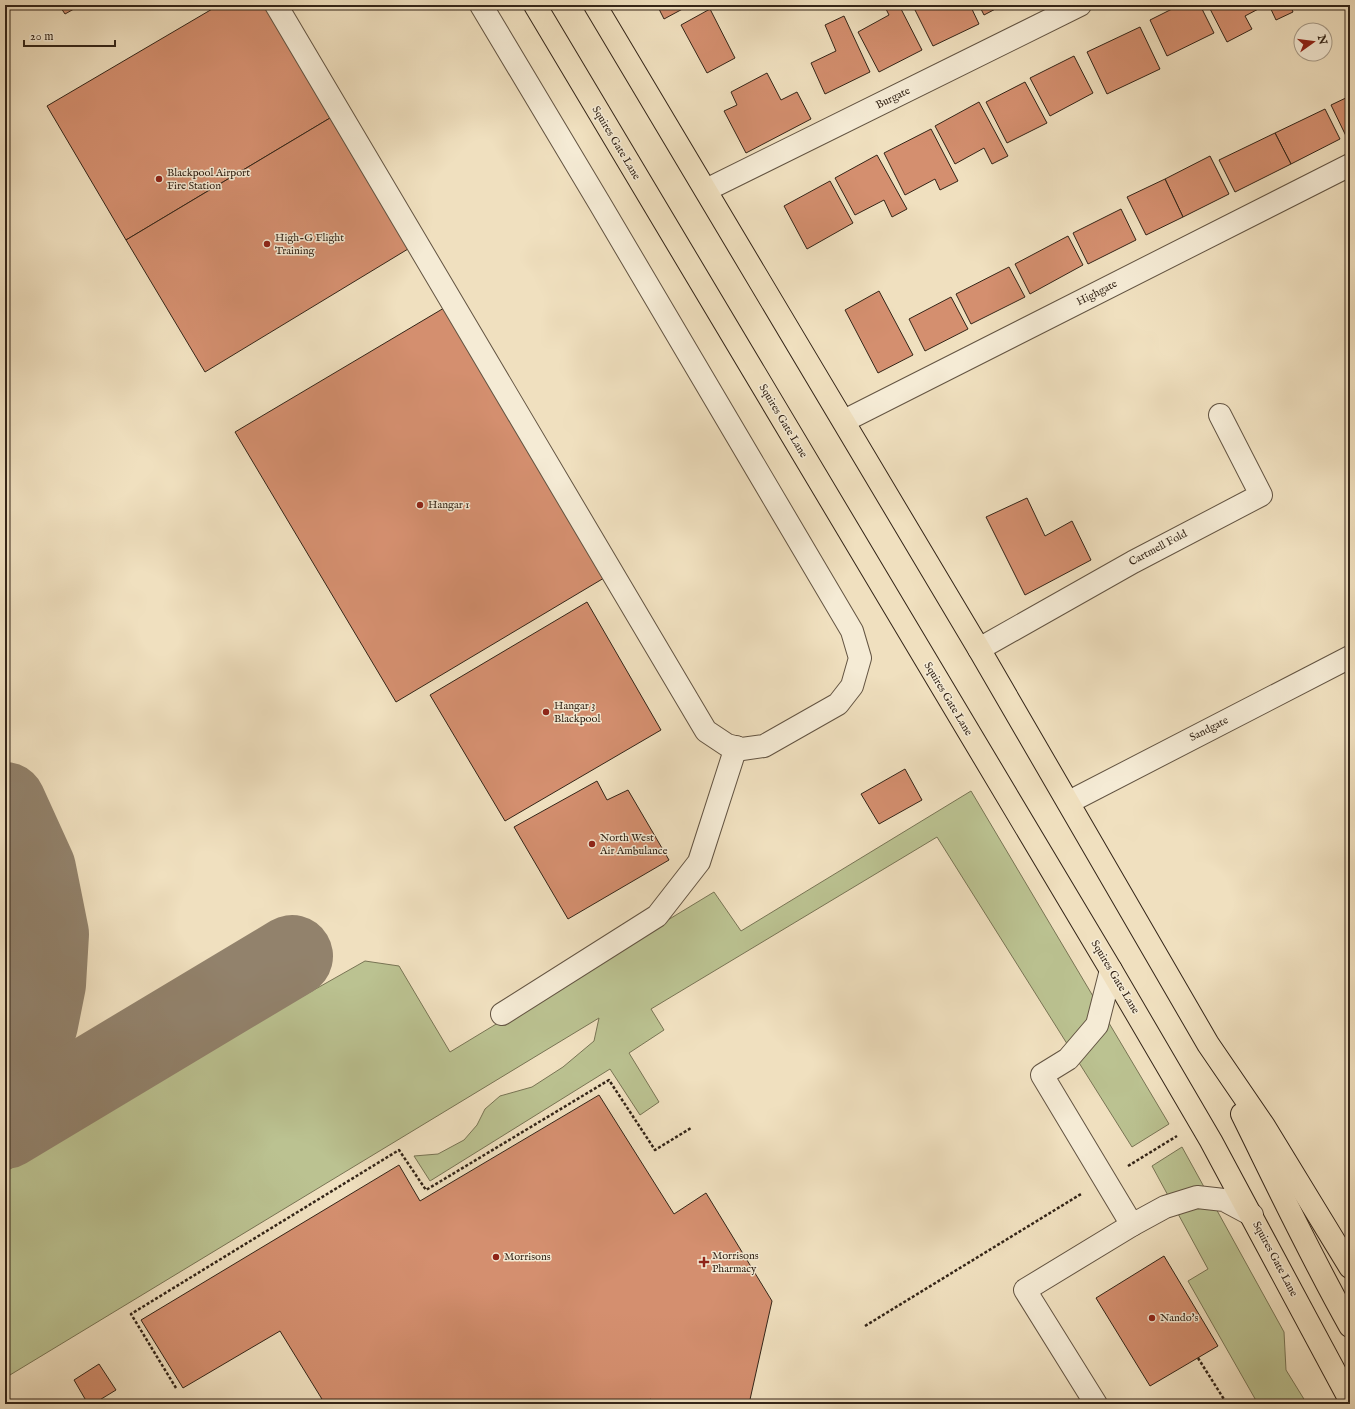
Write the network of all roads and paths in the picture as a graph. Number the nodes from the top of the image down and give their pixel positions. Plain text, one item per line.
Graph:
1 (276, 5) edge
2 (481, 5) edge
3 (535, 5) edge
4 (595, 5) edge
5 (1080, 5) edge
6 (1350, 165) edge
7 (706, 190) junction
8 (1220, 415) dead end
9 (844, 421) junction
10 (979, 649) junction
11 (1350, 657) edge
12 (736, 748) junction
13 (1069, 802) junction
14 (1111, 970) junction
15 (502, 1014) dead end
16 (1208, 1044) junction
17 (1200, 1122) junction
18 (691, 1128) dead end
19 (1105, 1180) junction
20 (1252, 1215) junction
21 (1132, 1225) junction
22 (1350, 1267) edge
23 (865, 1326) dead end
24 (1350, 1326) edge
25 (1198, 1358) dead end
26 (176, 1388) dead end
27 (1350, 1400) edge
28 (1096, 1404) edge
29 (1227, 1404) edge

1 - 12 street
2 - 12 street
3 - 14 main road, Squires Gate Lane
4 - 7 main road
5 - 7 street, Burgate
6 - 9 street, Highgate
7 - 9 main road
8 - 10 street, Cartmell Fold
9 - 10 main road
10 - 13 main road
11 - 13 street, Sandgate
12 - 15 street
13 - 16 main road
14 - 17 main road, Squires Gate Lane
14 - 19 street
16 - 22 main road
16 - 24 main road
17 - 19 path
17 - 20 main road, Squires Gate Lane
18 - 26 path
19 - 21 street
19 - 23 path
20 - 21 street
20 - 27 main road, Squires Gate Lane
21 - 28 street
25 - 29 path

